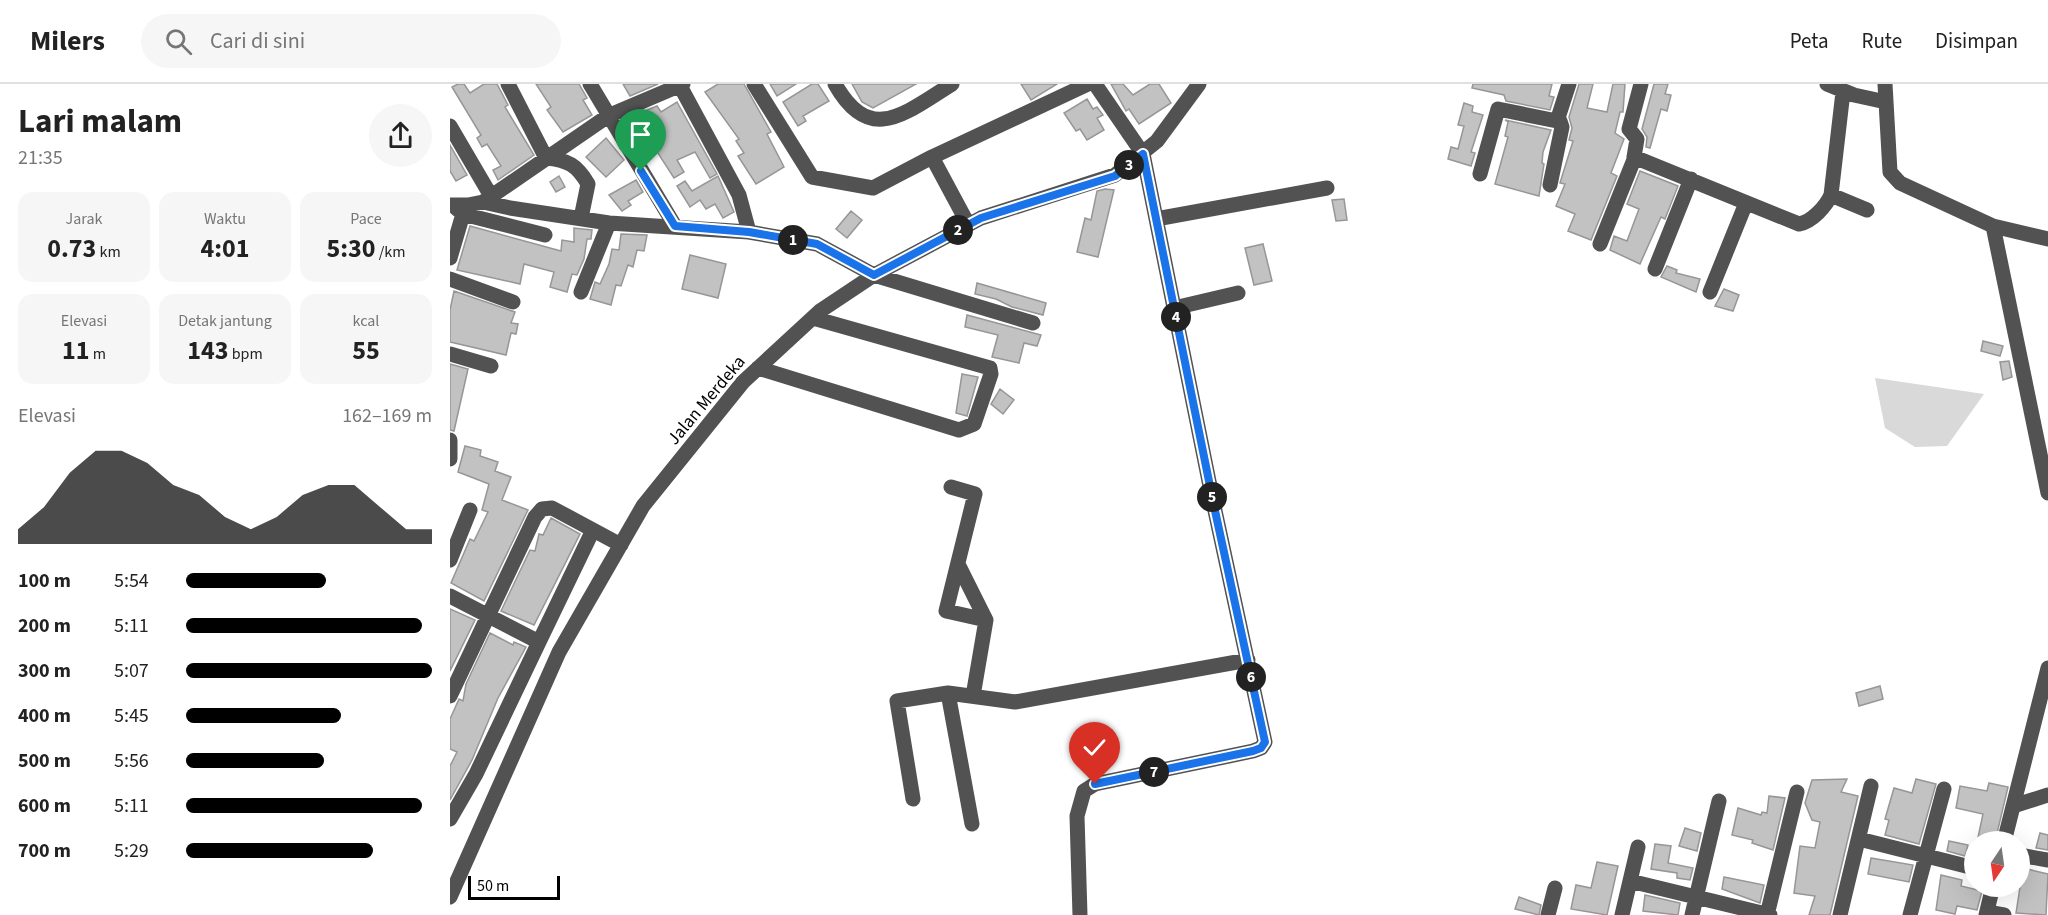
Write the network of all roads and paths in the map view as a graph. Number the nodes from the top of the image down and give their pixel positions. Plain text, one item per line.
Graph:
1 (508, 84) edge
2 (590, 84) edge
3 (754, 84) edge
4 (835, 84) edge
5 (952, 84) edge
6 (1088, 84) edge
7 (1095, 84) edge
8 (1199, 84) edge
9 (1569, 84) edge
10 (1641, 84) edge
11 (1827, 84) edge
12 (1885, 84) edge
13 (681, 85) edge
14 (1843, 92) junction
15 (1886, 102) junction
16 (608, 116) junction
17 (1560, 121) junction
18 (450, 126) edge
19 (1143, 154) junction
20 (932, 157) junction
21 (1635, 157) junction
22 (546, 158) junction
23 (1480, 174) dead end
24 (1691, 180) junction
25 (1550, 185) dead end
26 (1327, 188) dead end
27 (1831, 195) junction
28 (487, 199) junction
29 (1746, 203) junction
30 (455, 208) edge
31 (1867, 210) dead end
32 (581, 218) junction
33 (1156, 219) junction
34 (609, 223) junction
35 (968, 224) junction
36 (675, 226) junction
37 (1993, 226) junction
38 (749, 232) junction
39 (546, 235) dead end
40 (2048, 239) edge
41 (1600, 244) dead end
42 (450, 258) edge
43 (1655, 268) dead end
44 (874, 275) junction
45 (450, 279) edge
46 (581, 292) dead end
47 (1710, 292) dead end
48 (1238, 293) dead end
49 (513, 302) dead end
50 (1174, 308) junction
51 (813, 318) junction
52 (1033, 323) dead end
53 (450, 354) edge
54 (491, 366) dead end
55 (758, 368) junction
56 (450, 440) edge
57 (450, 459) edge
58 (951, 487) dead end
59 (2048, 493) edge
60 (470, 510) dead end
61 (593, 530) junction
62 (621, 545) junction
63 (450, 560) edge
64 (958, 564) junction
65 (450, 596) edge
66 (487, 615) junction
67 (986, 620) junction
68 (539, 642) junction
69 (1248, 660) junction
70 (2048, 668) edge
71 (948, 693) junction
72 (450, 696) edge
73 (973, 696) junction
74 (1871, 786) dead end
75 (1944, 789) dead end
76 (1797, 792) dead end
77 (2048, 795) edge
78 (913, 800) dead end
79 (1719, 801) dead end
80 (2013, 806) junction
81 (450, 819) edge
82 (972, 824) dead end
83 (2007, 831) edge
84 (1859, 839) junction
85 (1638, 847) dead end
86 (1928, 856) junction
87 (2030, 857) edge
88 (2048, 860) edge
89 (1964, 865) edge
90 (454, 877) edge
91 (1630, 881) junction
92 (1555, 888) dead end
93 (450, 897) edge
94 (1696, 897) junction
95 (1991, 897) edge
96 (1987, 913) edge
97 (1080, 915) edge
98 (1548, 915) edge
99 (1622, 915) edge
100 (1692, 915) edge
101 (1768, 915) edge
102 (1840, 915) edge
103 (1910, 915) edge
104 (2004, 915) edge

1 - 22 street
2 - 16 street
3 - 20 street
4 - 5 street
6 - 20 street
7 - 19 street
8 - 19 street, Jalan Merdeka
9 - 17 street
10 - 21 street
11 - 14 street
12 - 15 street
13 - 16 street
13 - 38 street
14 - 15 street
14 - 27 street
15 - 37 street
16 - 22 street
16 - 36 street
17 - 23 street
17 - 25 street
18 - 28 street
19 - 33 street
19 - 35 street, Jalan Merdeka
20 - 35 street
21 - 24 street
21 - 41 street
22 - 28 street
22 - 32 street
24 - 29 street
24 - 43 street
26 - 33 street
27 - 29 street
27 - 31 street
28 - 30 street
28 - 32 street
29 - 47 street
30 - 39 street
30 - 42 street
32 - 34 street
33 - 50 street
34 - 36 street
34 - 46 street
35 - 44 street, Jalan Merdeka
36 - 38 street
37 - 40 street
37 - 59 street
38 - 44 street
44 - 51 street, Jalan Merdeka
44 - 52 street
45 - 49 street
48 - 50 street
50 - 69 street
51 - 55 street, Jalan Merdeka
51 - 55 street
53 - 54 street
55 - 62 street, Jalan Merdeka
56 - 57 street
58 - 64 street
60 - 63 street
61 - 62 street
61 - 66 street
61 - 68 street
62 - 90 street, Jalan Merdeka
64 - 67 street
64 - 67 street
65 - 66 street
66 - 68 street
66 - 72 street
67 - 73 street
68 - 81 street
69 - 73 street
69 - 97 street
70 - 80 street
71 - 73 street
71 - 78 street
71 - 82 street
74 - 84 street
75 - 86 street
76 - 101 street
77 - 80 street
79 - 94 street
80 - 83 street
84 - 86 street
84 - 102 street
85 - 91 street
86 - 89 street
86 - 103 street
87 - 88 street
90 - 93 street, Jalan Merdeka
91 - 94 street
91 - 99 street
92 - 98 street
94 - 100 street
94 - 101 street
95 - 96 street
96 - 104 street

